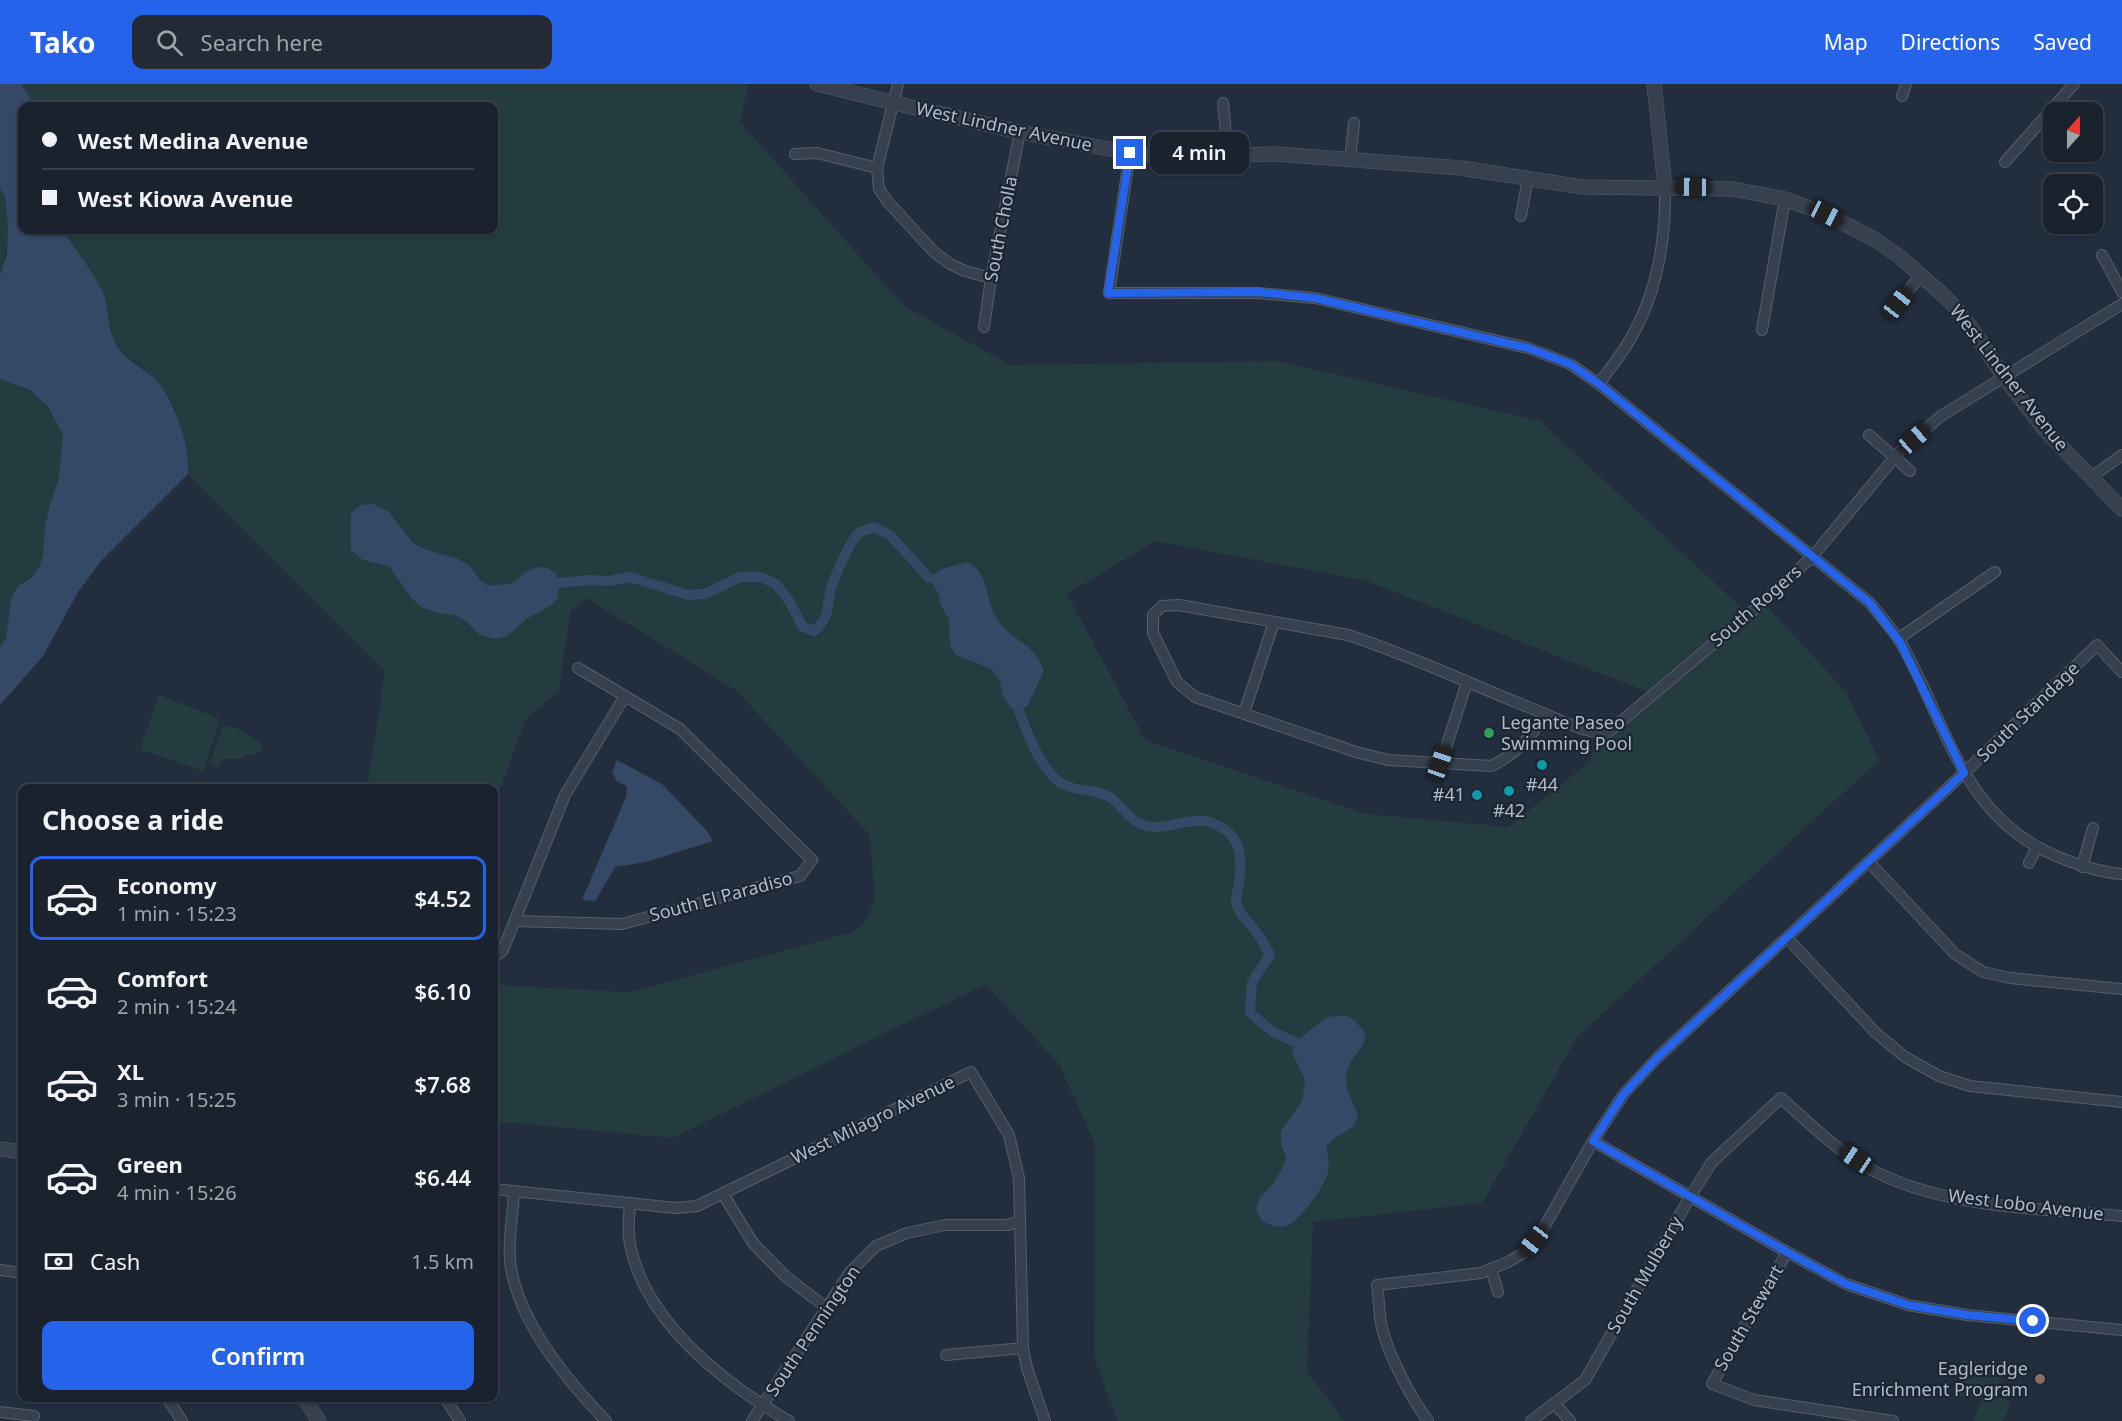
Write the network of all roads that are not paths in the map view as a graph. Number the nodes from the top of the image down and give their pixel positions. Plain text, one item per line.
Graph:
1 (817, 84) edge
2 (898, 84) edge
3 (1654, 84) edge
4 (1906, 84) edge
5 (2071, 85) edge
6 (1902, 96) dead end
7 (894, 103) junction
8 (1223, 103) dead end
9 (1354, 123) dead end
10 (1020, 132) junction
11 (1130, 153) junction
12 (795, 154) dead end
13 (1228, 155) junction
14 (1350, 160) junction
15 (2006, 162) dead end
16 (877, 168) junction
17 (1528, 178) junction
18 (1665, 187) junction
19 (1785, 199) junction
20 (1521, 216) dead end
21 (2102, 255) dead end
22 (1921, 275) junction
23 (991, 278) junction
24 (2122, 291) edge
25 (1898, 303) dead end
26 (2122, 304) edge
27 (984, 327) dead end
28 (1762, 330) dead end
29 (2004, 377) junction
30 (1599, 384) junction
31 (1869, 435) dead end
32 (2122, 455) edge
33 (1896, 457) junction
34 (1910, 471) dead end
35 (2090, 478) junction
36 (2122, 509) edge
37 (1812, 557) junction
38 (1995, 572) dead end
39 (1274, 622) junction
40 (1898, 639) junction
41 (578, 668) dead end
42 (2122, 672) edge
43 (1467, 682) junction
44 (625, 696) junction
45 (1244, 713) junction
46 (1544, 713) junction
47 (1440, 763) junction
48 (1964, 773) junction
49 (2093, 828) dead end
50 (2037, 847) junction
51 (1869, 862) junction
52 (2029, 862) dead end
53 (2082, 867) junction
54 (2122, 874) edge
55 (515, 921) junction
56 (1787, 938) junction
57 (498, 954) edge
58 (2122, 989) edge
59 (1781, 1098) joint
60 (2122, 1102) edge
61 (1593, 1141) junction
62 (0, 1149) edge
63 (18, 1151) edge
64 (498, 1190) edge
65 (514, 1192) junction
66 (723, 1194) junction
67 (1690, 1197) junction
68 (630, 1203) junction
69 (2122, 1216) edge
70 (1019, 1221) junction
71 (1787, 1252) junction
72 (1491, 1269) junction
73 (0, 1270) edge
74 (18, 1272) edge
75 (1498, 1292) dead end
76 (827, 1308) junction
77 (2122, 1330) edge
78 (1023, 1348) junction
79 (946, 1355) dead end
80 (170, 1402) edge
81 (307, 1402) edge
82 (448, 1402) edge
83 (1555, 1404) junction
84 (762, 1406) junction
85 (0, 1412) edge
86 (34, 1416) dead end
87 (1893, 1420) edge
88 (182, 1421) edge
89 (319, 1421) edge
90 (460, 1421) edge
91 (606, 1421) edge
92 (752, 1421) edge
93 (789, 1421) edge
94 (1045, 1421) edge
95 (1428, 1421) edge
96 (1531, 1421) edge
97 (1570, 1421) edge

1 - 7 street, West Lindner Avenue
2 - 7 street
3 - 18 street
4 - 6 street
5 - 15 street
7 - 10 street, West Lindner Avenue
7 - 16 street
8 - 13 street
9 - 14 street
10 - 11 street, West Lindner Avenue
10 - 23 street, South Cholla
11 - 13 street, West Lindner Avenue
11 - 30 street
12 - 16 street
13 - 14 street, West Lindner Avenue
14 - 17 street, West Lindner Avenue
16 - 23 street
17 - 18 street, West Lindner Avenue
17 - 20 street
18 - 19 street, West Lindner Avenue
18 - 30 street
19 - 22 street, West Lindner Avenue
19 - 28 street
21 - 24 street
22 - 25 street
22 - 29 street, West Lindner Avenue
23 - 27 street, South Cholla
26 - 29 street, South Rogers
29 - 33 street, South Rogers
29 - 35 street, West Lindner Avenue
30 - 37 street
31 - 33 street
32 - 35 street
33 - 34 street
33 - 37 street, South Rogers
35 - 36 street, West Lindner Avenue
37 - 40 street
37 - 46 street, South Rogers
38 - 40 street
39 - 43 street, South Rogers
39 - 45 street
39 - 45 street, South Rogers
40 - 48 street
41 - 44 street, South El Paradiso
42 - 48 street, South Standage
43 - 46 street, South Rogers
43 - 47 street
44 - 55 street
44 - 55 street, South El Paradiso
45 - 47 street, South Rogers
46 - 47 street, South Rogers
48 - 50 street
48 - 51 street, South Standage
49 - 53 street
50 - 52 street
50 - 53 street
51 - 56 street, South Standage
51 - 58 street
53 - 54 street
55 - 57 street
56 - 60 street
56 - 61 street, South Standage
59 - 67 street, South Mulberry
59 - 69 street, West Lobo Avenue
61 - 67 street
61 - 72 street, South Standage
62 - 63 street
64 - 65 street, West Milagro Avenue
65 - 68 street, West Milagro Avenue
65 - 91 street
66 - 68 street, West Milagro Avenue
66 - 70 street, West Milagro Avenue
66 - 76 street
67 - 71 street
67 - 83 street, South Mulberry
68 - 84 street
70 - 76 street, South Pennington
70 - 78 street, West Milagro Avenue
71 - 77 street
71 - 87 street, South Stewart
72 - 75 street
72 - 95 street, South Standage
73 - 74 street
76 - 84 street, South Pennington
78 - 79 street
78 - 94 street, West Milagro Avenue
80 - 88 street
81 - 89 street
82 - 90 street
83 - 96 street, South Mulberry
83 - 97 street
84 - 92 street, South Pennington
84 - 93 street
85 - 86 street

